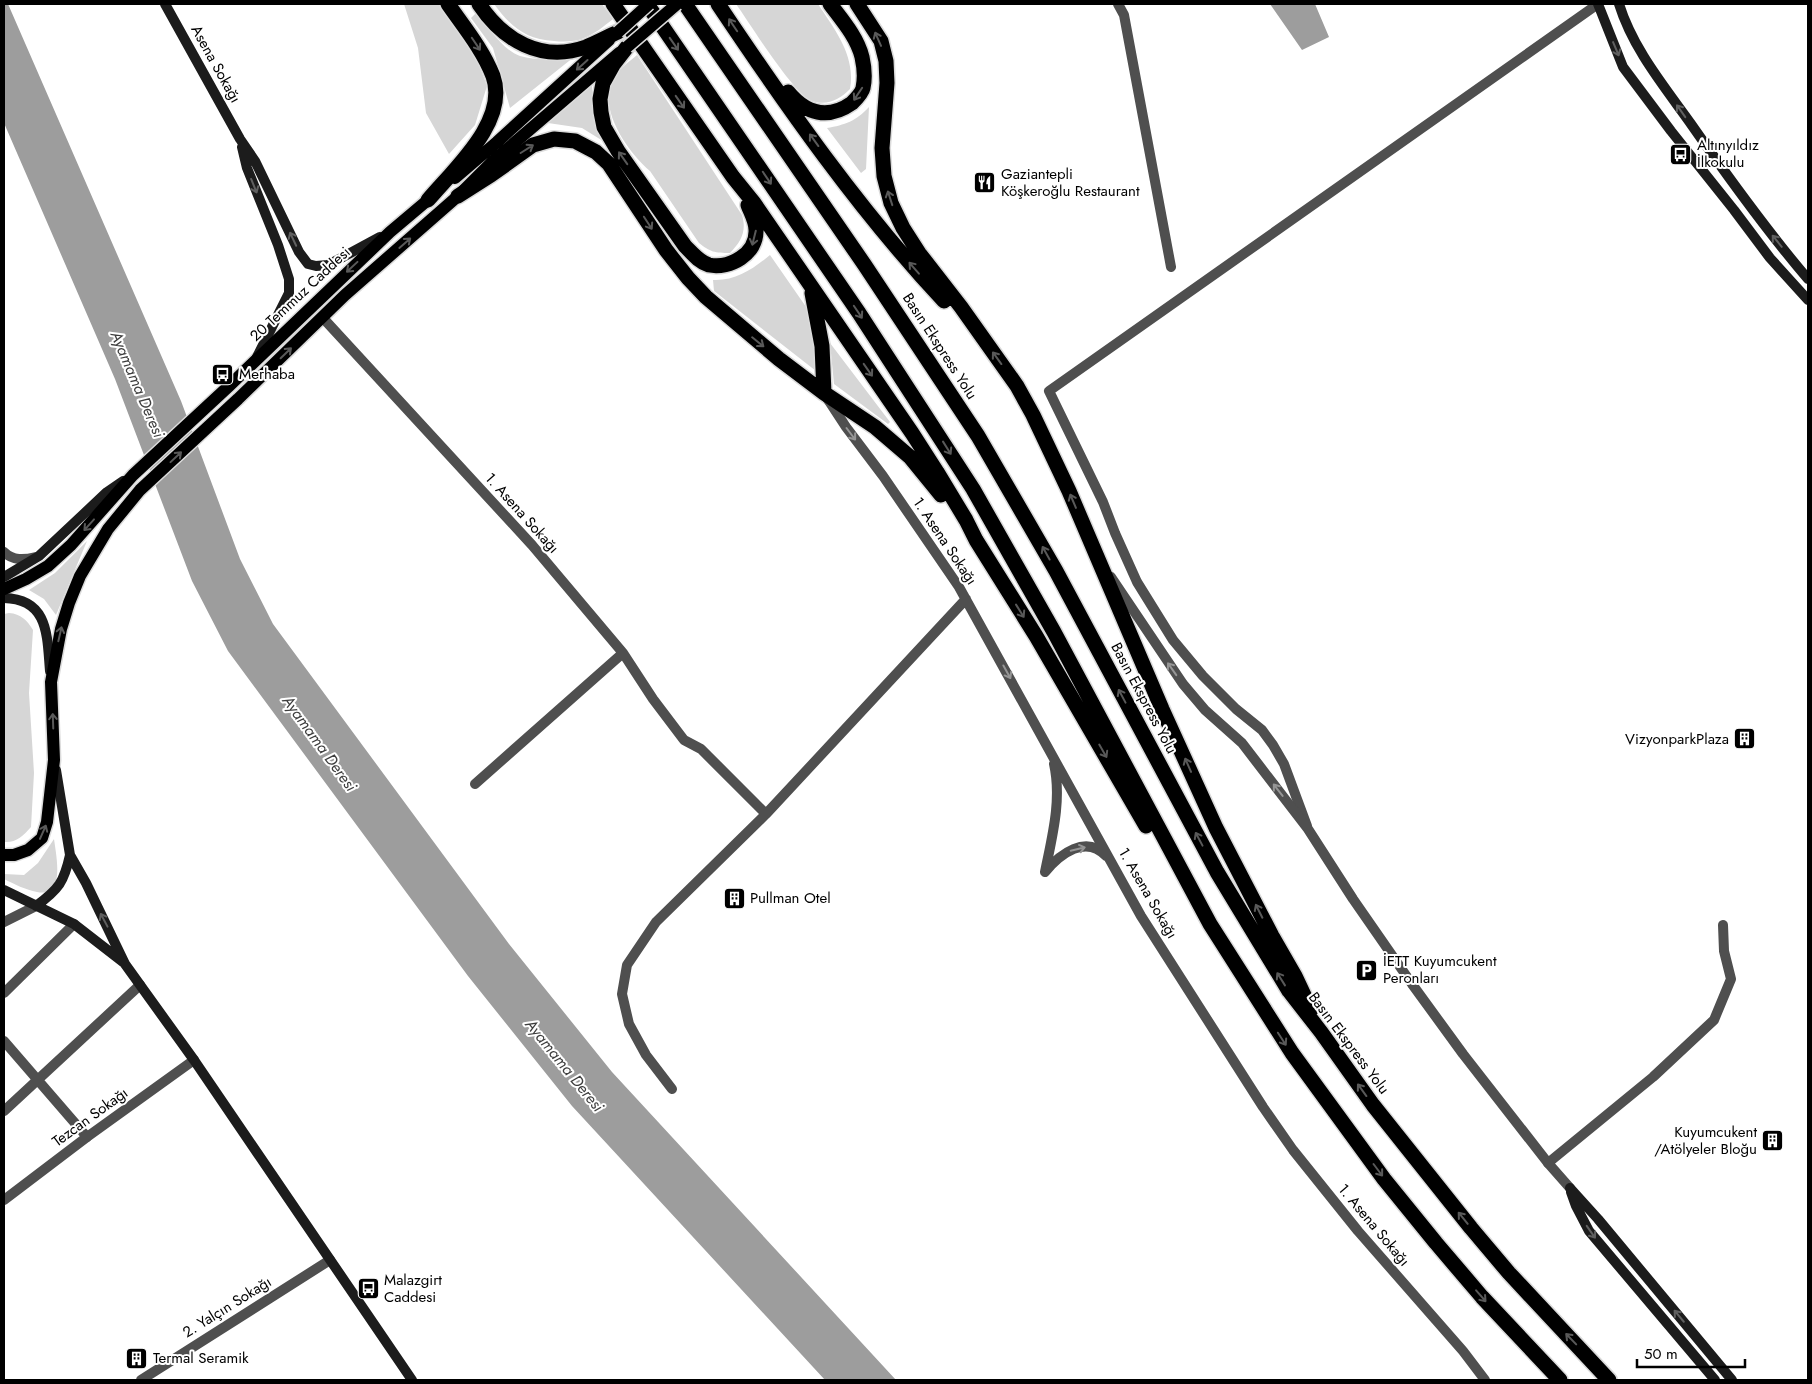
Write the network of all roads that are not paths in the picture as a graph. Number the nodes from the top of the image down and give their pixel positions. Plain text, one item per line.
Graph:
1 (165, 4) edge
2 (448, 4) edge
3 (479, 4) edge
4 (613, 4) edge
5 (648, 4) edge
6 (676, 4) edge
7 (685, 4) edge
8 (718, 4) edge
9 (830, 4) edge
10 (857, 4) edge
11 (1118, 4) edge
12 (1598, 4) edge
13 (1619, 4) edge
14 (618, 32) junction
15 (747, 46) junction
16 (627, 47) junction
17 (240, 139) junction
18 (733, 177) junction
19 (458, 196) junction
20 (428, 200) junction
21 (390, 232) junction
22 (1171, 267) dead end
23 (1808, 279) edge
24 (810, 287) junction
25 (1808, 300) edge
26 (323, 318) junction
27 (984, 341) junction
28 (256, 359) junction
29 (824, 393) junction
30 (133, 475) junction
31 (976, 540) junction
32 (1092, 546) junction
33 (4, 552) edge
34 (39, 556) junction
35 (4, 577) edge
36 (4, 589) edge
37 (4, 598) edge
38 (966, 599) junction
39 (623, 653) junction
40 (51, 682) junction
41 (1052, 753) junction
42 (54, 760) junction
43 (475, 784) dead end
44 (766, 814) junction
45 (1308, 829) junction
46 (70, 855) junction
47 (4, 856) edge
48 (1114, 865) junction
49 (4, 890) edge
50 (36, 906) junction
51 (4, 922) edge
52 (74, 924) junction
53 (1210, 924) junction
54 (1723, 925) dead end
55 (126, 964) junction
56 (140, 985) junction
57 (4, 993) edge
58 (1321, 1032) junction
59 (4, 1041) edge
60 (194, 1060) junction
61 (38, 1080) junction
62 (672, 1089) dead end
63 (4, 1111) edge
64 (87, 1137) junction
65 (1548, 1163) junction
66 (1570, 1188) junction
67 (4, 1200) edge
68 (330, 1260) junction
69 (1543, 1364) junction
70 (1610, 1378) edge
71 (141, 1380) edge
72 (412, 1380) edge
73 (1485, 1380) edge
74 (1549, 1380) edge
75 (1560, 1380) edge
76 (1715, 1380) edge
77 (1732, 1380) edge

1 - 17 main road, Asena Sokağı
2 -> 20 highway
3 - 14 highway
4 -> 18 highway
5 - 14 main road, 20 Temmuz Caddesi, bridge
5 -> 53 highway
6 - 16 main road, bridge
58 -> 7 highway, Basın Ekspress Yolu
15 -> 8 highway
9 -> 15 highway
27 -> 10 highway
11 - 22 street
12 -> 25 main road
12 - 45 street
23 -> 13 main road
14 -> 20 main road, 20 Temmuz Caddesi
27 -> 15 highway
18 -> 16 highway
16 - 19 main road
21 -> 17 main road
17 -> 28 main road
18 - 24 highway
26 -> 19 main road
19 -> 29 highway
20 - 21 main road, 20 Temmuz Caddesi
21 -> 28 main road, 20 Temmuz Caddesi
24 - 29 highway
24 -> 31 highway
26 - 39 street, 1. Asena Sokağı
40 -> 26 main road
32 -> 27 highway
28 - 30 main road, 20 Temmuz Caddesi
29 - 31 highway
29 -> 38 street, 1. Asena Sokağı
30 - 34 main road, 20 Temmuz Caddesi
30 -> 36 main road
31 -> 53 highway
45 -> 32 street
58 -> 32 highway
33 - 34 street
34 - 35 main road, 20 Temmuz Caddesi
37 - 40 main road
38 -> 41 street, 1. Asena Sokağı
38 - 44 street
39 - 43 street
39 - 44 street, 1. Asena Sokağı
42 -> 40 main road
41 - 48 street, 1. Asena Sokağı
41 -> 48 street
42 - 46 main road
47 -> 42 main road
44 - 62 street
45 - 65 street
46 - 50 main road
55 -> 46 main road
48 - 73 street, 1. Asena Sokağı
49 - 50 main road
50 - 51 street
50 - 52 main road
52 - 55 main road
52 - 57 street
53 -> 69 highway
54 - 65 street
55 - 56 main road
56 - 60 main road
56 - 61 street
70 -> 58 highway, Basın Ekspress Yolu
59 - 61 street
60 - 64 street, Tezcan Sokağı
60 - 68 main road
61 - 63 street
61 - 64 street
64 - 67 street, Tezcan Sokağı
65 - 66 street
66 -> 76 main road
77 -> 66 main road
68 - 71 street, 2. Yalçın Sokağı
68 - 72 main road
69 - 74 highway
69 - 75 highway

